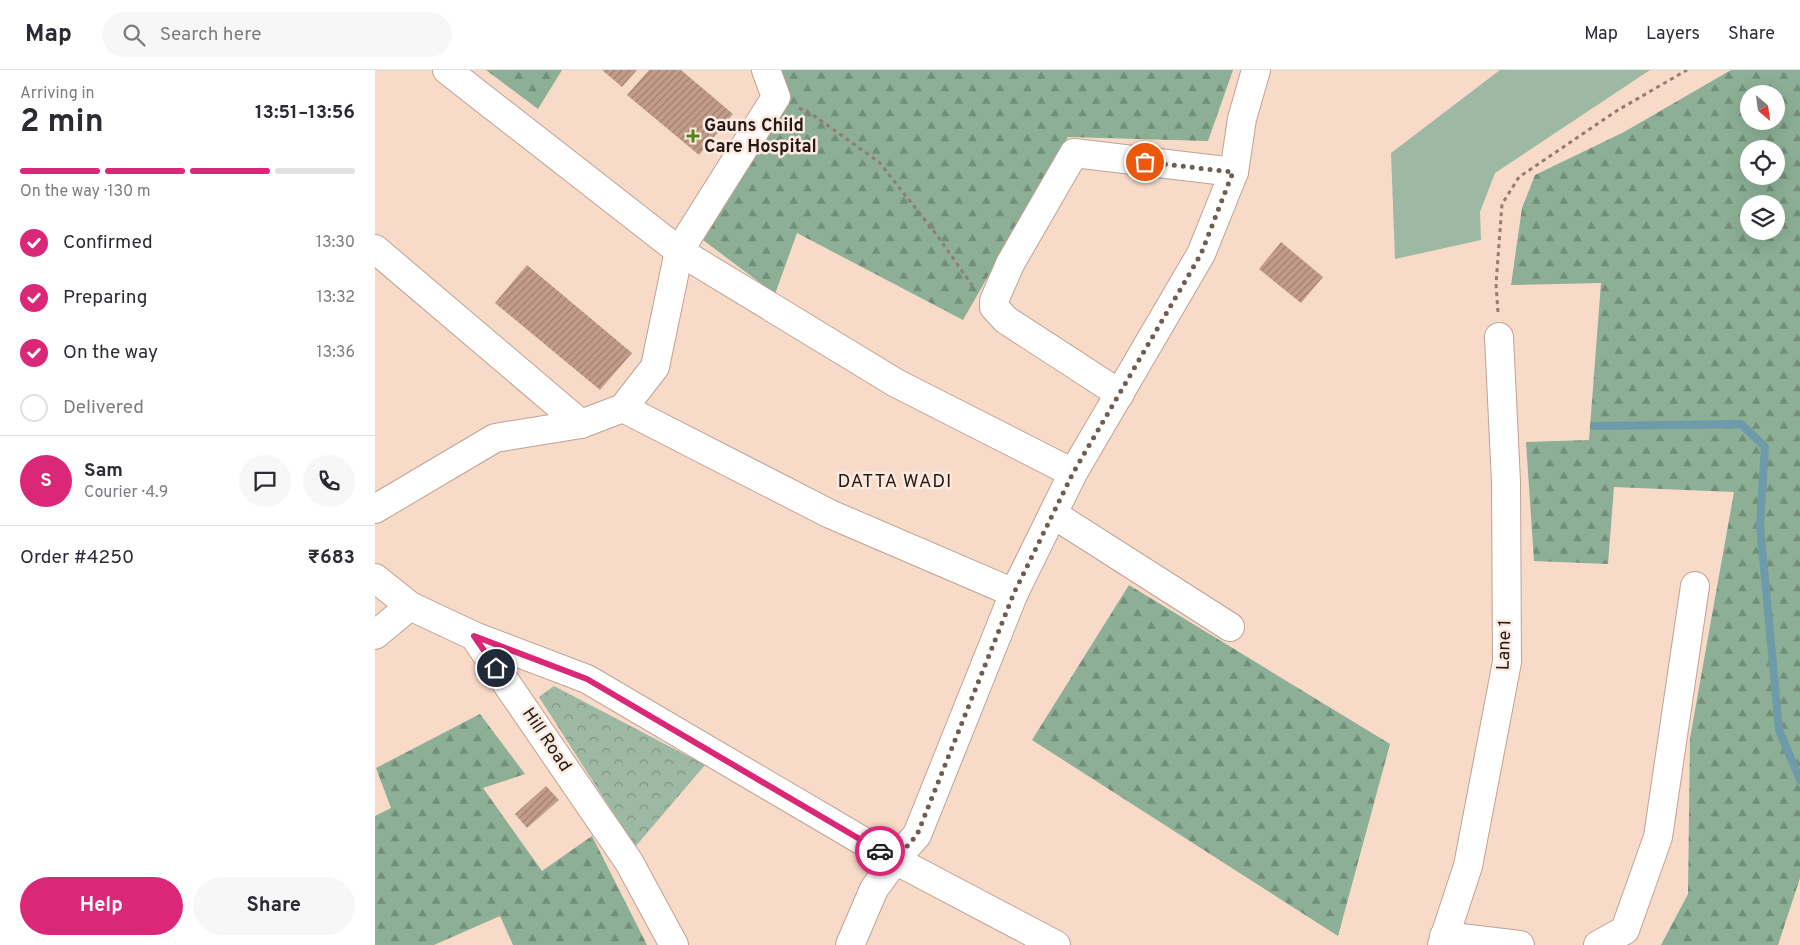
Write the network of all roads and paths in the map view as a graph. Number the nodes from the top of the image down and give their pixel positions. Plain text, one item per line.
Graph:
1 (447, 70) edge
2 (766, 70) edge
3 (1256, 70) edge
4 (1687, 70) edge
5 (775, 97) junction
6 (1233, 172) junction
7 (375, 249) edge
8 (679, 251) junction
9 (993, 301) junction
10 (1499, 337) joint
11 (1120, 394) junction
12 (623, 408) junction
13 (581, 424) junction
14 (1073, 473) junction
15 (375, 509) edge
16 (1053, 514) junction
17 (375, 578) edge
18 (1695, 586) dead end
19 (1014, 593) junction
20 (410, 606) junction
21 (1230, 627) dead end
22 (375, 635) edge
23 (474, 636) junction
24 (895, 860) junction
25 (1443, 940) edge
26 (674, 945) edge
27 (851, 945) edge
28 (1056, 945) edge
29 (1520, 945) edge
30 (1598, 945) edge

1 - 8 street
2 - 5 street
3 - 6 street
4 - 10 path
5 - 8 street
5 - 9 path
6 - 9 street
6 - 11 street
7 - 13 street
8 - 12 street
8 - 14 street
9 - 11 street
10 - 25 street, Lane 1
11 - 14 street
12 - 13 street
12 - 19 street
13 - 15 street
14 - 16 street
16 - 19 street
16 - 21 street
17 - 20 street
18 - 30 street
19 - 24 street
20 - 22 street
20 - 23 street
23 - 24 street
23 - 26 street, Hill Road
24 - 27 street
24 - 28 street
25 - 29 street

